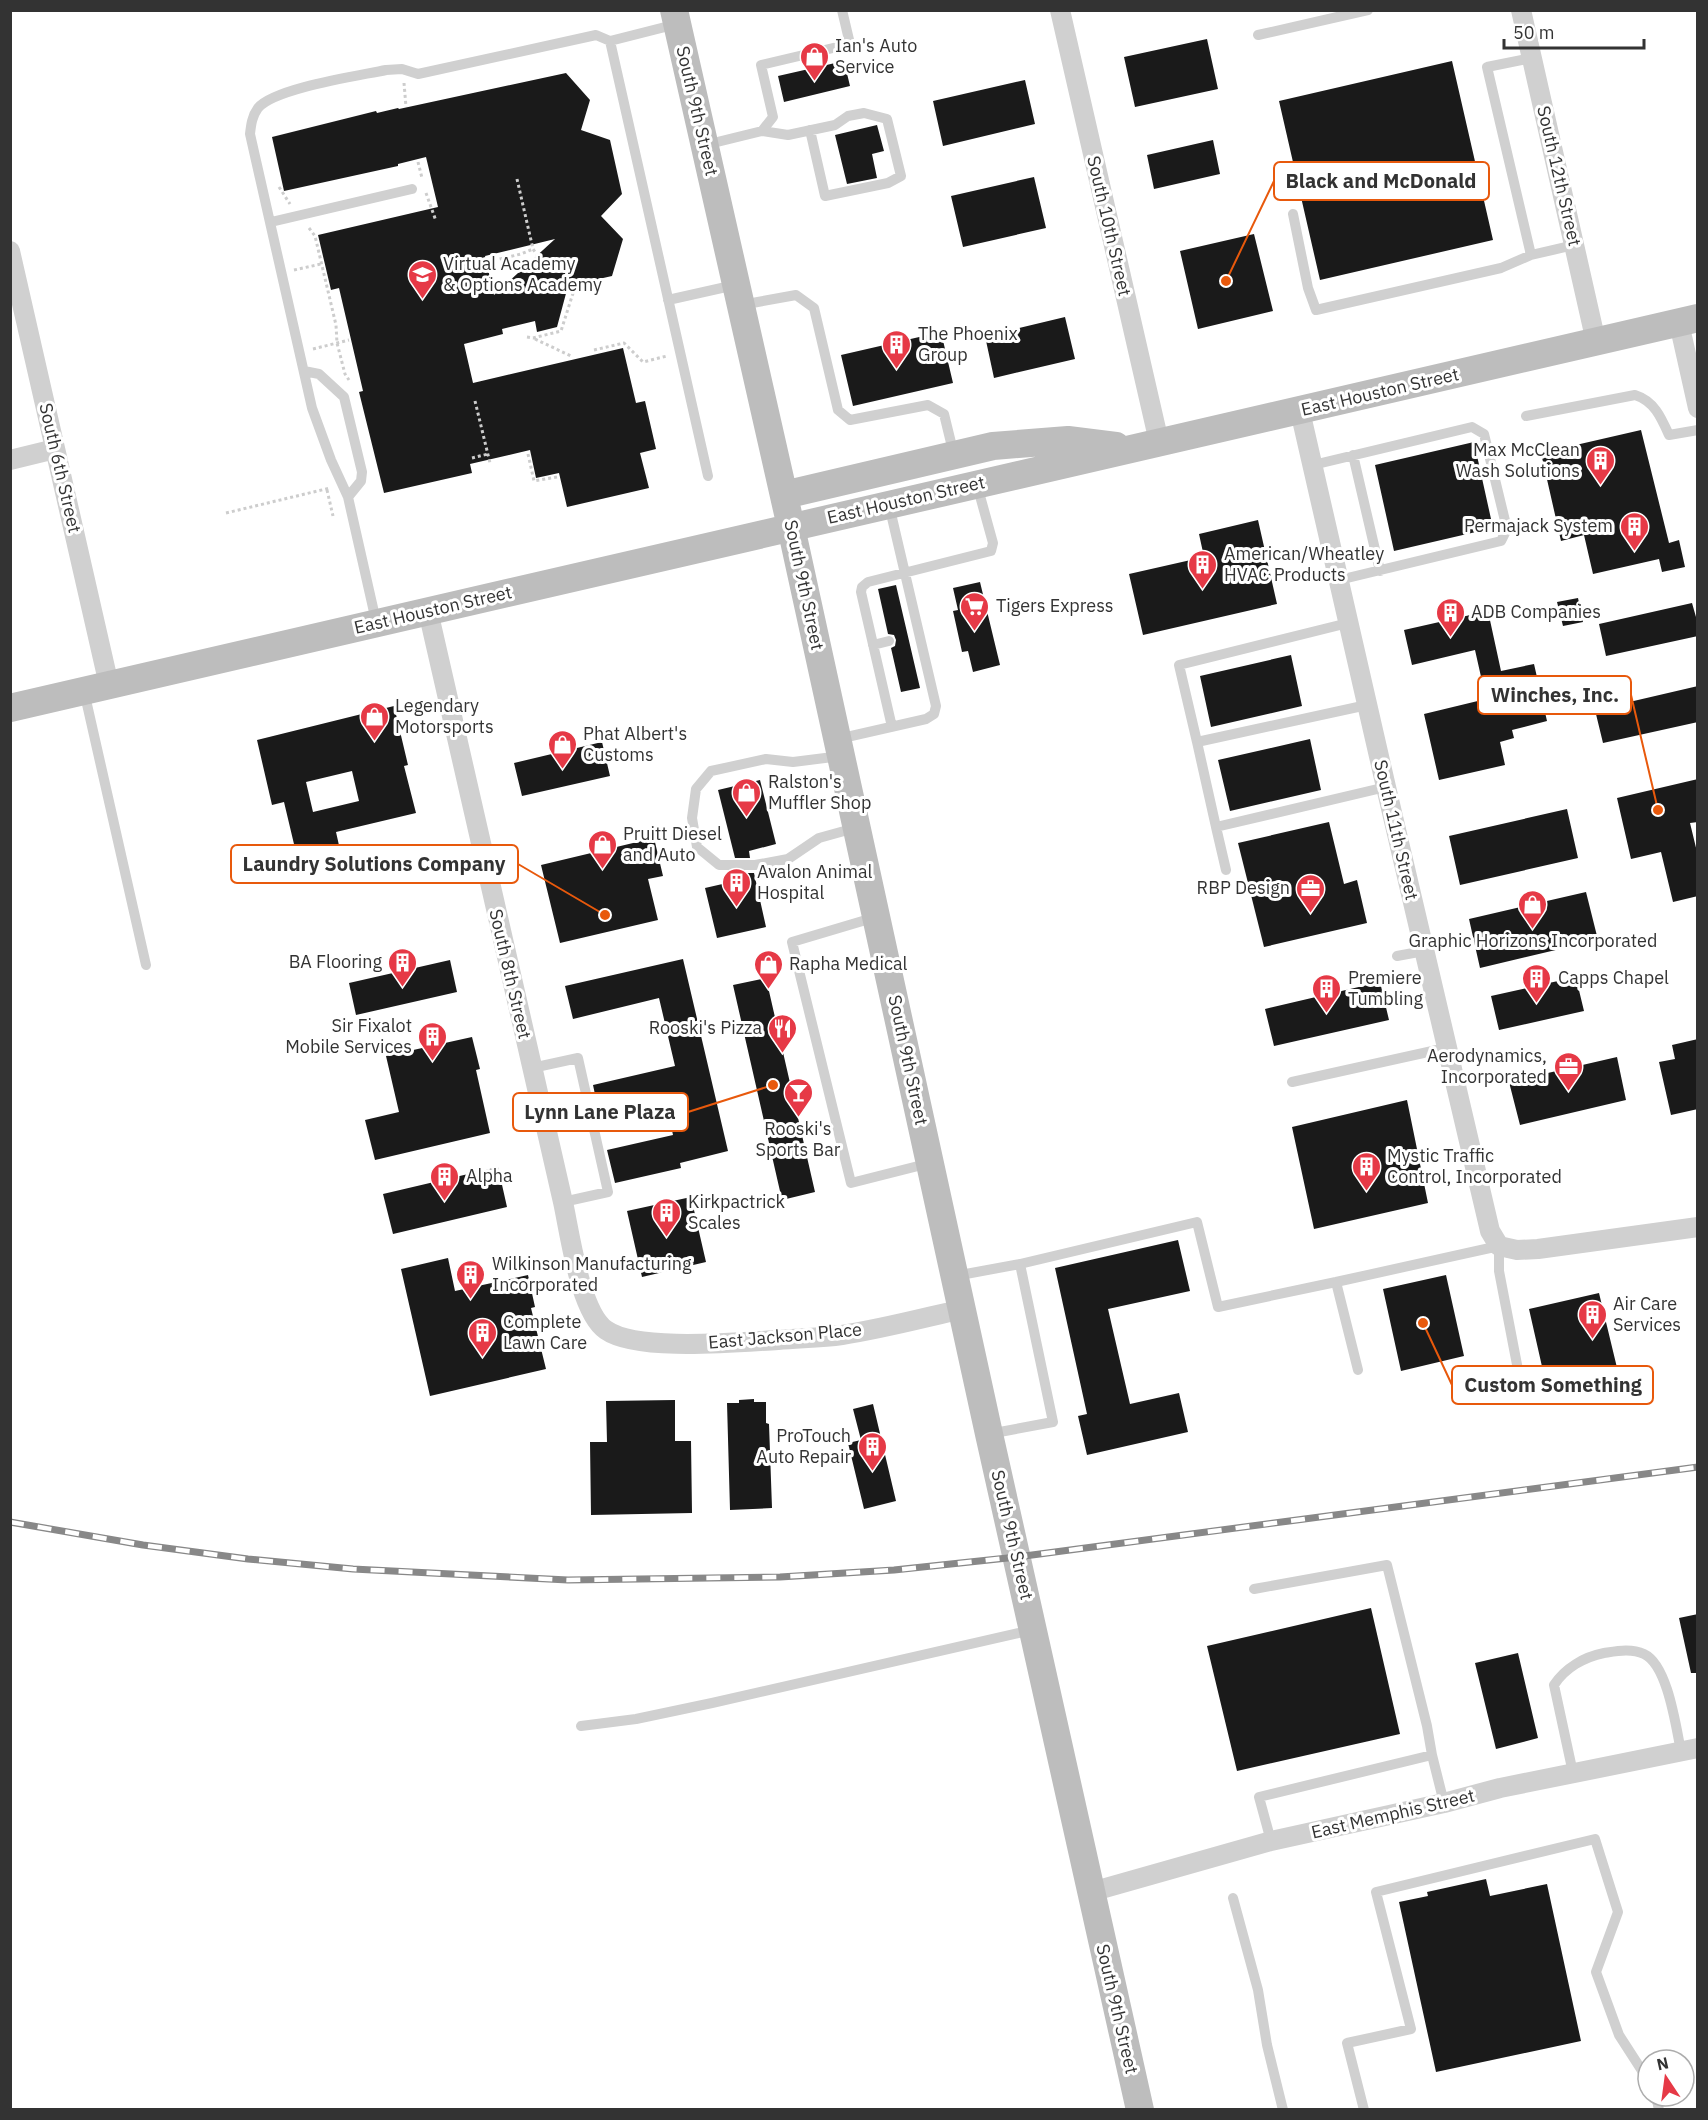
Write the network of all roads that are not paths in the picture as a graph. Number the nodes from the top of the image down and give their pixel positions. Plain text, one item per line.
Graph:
1 (842, 10) edge
2 (1060, 10) edge
3 (1368, 10) edge
4 (1521, 10) edge
5 (676, 17) edge
6 (1258, 35) dead end
7 (610, 41) junction
8 (1532, 58) junction
9 (810, 130) junction
10 (762, 131) junction
11 (705, 145) junction
12 (412, 189) dead end
13 (1293, 214) dead end
14 (271, 222) junction
15 (1574, 244) junction
16 (10, 251) edge
17 (1530, 255) junction
18 (739, 295) junction
19 (668, 300) junction
20 (1688, 321) edge
21 (1596, 342) junction
22 (304, 371) junction
23 (1698, 408) edge
24 (1300, 411) junction
25 (1526, 416) dead end
26 (1698, 430) edge
27 (1146, 445) junction
28 (56, 449) junction
29 (954, 455) junction
30 (1353, 456) junction
31 (10, 460) edge
32 (1313, 465) junction
33 (708, 476) dead end
34 (977, 484) junction
35 (784, 495) junction
36 (348, 497) junction
37 (889, 504) junction
38 (791, 527) junction
39 (1380, 571) junction
40 (905, 574) junction
41 (1339, 580) junction
42 (428, 611) junction
43 (1348, 622) junction
44 (376, 623) junction
45 (889, 641) dead end
46 (873, 645) junction
47 (97, 688) junction
48 (1367, 705) junction
49 (10, 708) edge
50 (892, 727) junction
51 (1197, 742) junction
52 (839, 747) junction
53 (1386, 787) junction
54 (1216, 827) junction
55 (857, 828) junction
56 (1226, 870) dead end
57 (877, 916) junction
58 (1424, 951) junction
59 (1397, 956) dead end
60 (146, 965) dead end
61 (1446, 1048) junction
62 (532, 1068) junction
63 (1292, 1082) dead end
64 (931, 1163) junction
65 (562, 1202) junction
66 (1698, 1227) edge
67 (1499, 1246) junction
68 (1020, 1264) junction
69 (955, 1276) junction
70 (1336, 1282) junction
71 (963, 1309) junction
72 (606, 1331) joint
73 (1358, 1370) dead end
74 (1519, 1375) dead end
75 (989, 1434) junction
76 (1254, 1589) dead end
77 (1033, 1630) junction
78 (581, 1726) dead end
79 (1689, 1750) edge
80 (1432, 1755) junction
81 (1573, 1773) junction
82 (1444, 1803) junction
83 (1271, 1841) junction
84 (1091, 1892) junction
85 (1233, 1898) dead end
86 (1636, 2061) edge
87 (1140, 2109) edge
88 (1283, 2109) edge
89 (1364, 2109) edge

1 - 10 lane
2 - 27 street, South 10th Street
3 - 6 lane
4 - 8 street, South 12th Street
5 - 7 lane
5 - 11 main road, South 9th Street
7 - 14 lane
7 - 19 lane
8 - 15 street, South 12th Street
8 - 17 lane
9 - 9 lane
9 - 10 lane
10 - 11 lane
11 - 18 main road, South 9th Street
12 - 14 lane
13 - 17 lane
14 - 22 lane
15 - 17 lane
15 - 21 street, South 12th Street
16 - 28 street, South 6th Street
18 - 19 lane
18 - 29 lane
18 - 35 main road, South 9th Street
19 - 33 lane
20 - 21 main road, East Houston Street
20 - 23 street
21 - 24 main road, East Houston Street
22 - 36 lane
22 - 36 lane
24 - 27 main road, East Houston Street
24 - 32 street, South 11th Street
25 - 26 lane
27 - 29 main road
27 - 34 main road, East Houston Street
28 - 31 street
28 - 47 street, South 6th Street
29 - 35 main road
30 - 32 lane
30 - 39 lane
30 - 39 lane
32 - 41 street, South 11th Street
34 - 37 main road, East Houston Street
34 - 40 lane
35 - 38 main road, South 9th Street
36 - 44 lane
37 - 38 main road, East Houston Street
37 - 40 lane
38 - 42 main road, East Houston Street
38 - 52 main road, South 9th Street
39 - 41 lane
40 - 46 lane
40 - 50 lane
41 - 43 street, South 11th Street
42 - 44 main road, East Houston Street
42 - 62 street, South 8th Street
43 - 48 street, South 11th Street
43 - 51 lane
44 - 47 main road, East Houston Street
45 - 46 lane
46 - 50 lane
47 - 49 main road, East Houston Street
47 - 60 lane
48 - 51 lane
48 - 53 street, South 11th Street
50 - 52 lane
51 - 54 lane
52 - 55 main road, South 9th Street
52 - 55 lane
53 - 54 lane
53 - 58 street, South 11th Street
54 - 56 lane
55 - 57 main road, South 9th Street
57 - 64 main road, South 9th Street
57 - 64 lane
58 - 59 lane
58 - 61 street, South 11th Street
61 - 63 lane
61 - 67 street, South 11th Street
62 - 65 street, South 8th Street
62 - 65 lane
64 - 69 main road, South 9th Street
65 - 72 street, South 8th Street
66 - 67 street
67 - 70 lane
67 - 74 lane
68 - 69 lane
68 - 70 lane
68 - 75 lane
69 - 71 main road, South 9th Street
70 - 73 lane
71 - 72 street, East Jackson Place
71 - 75 main road, South 9th Street
75 - 77 main road, South 9th Street
76 - 80 lane
77 - 78 lane
77 - 84 main road, South 9th Street
79 - 81 street, East Memphis Street
79 - 81 lane
80 - 82 lane
80 - 83 lane
81 - 82 street, East Memphis Street
82 - 83 street, East Memphis Street
83 - 84 street, East Memphis Street
84 - 87 main road, South 9th Street
85 - 88 lane
86 - 89 lane

